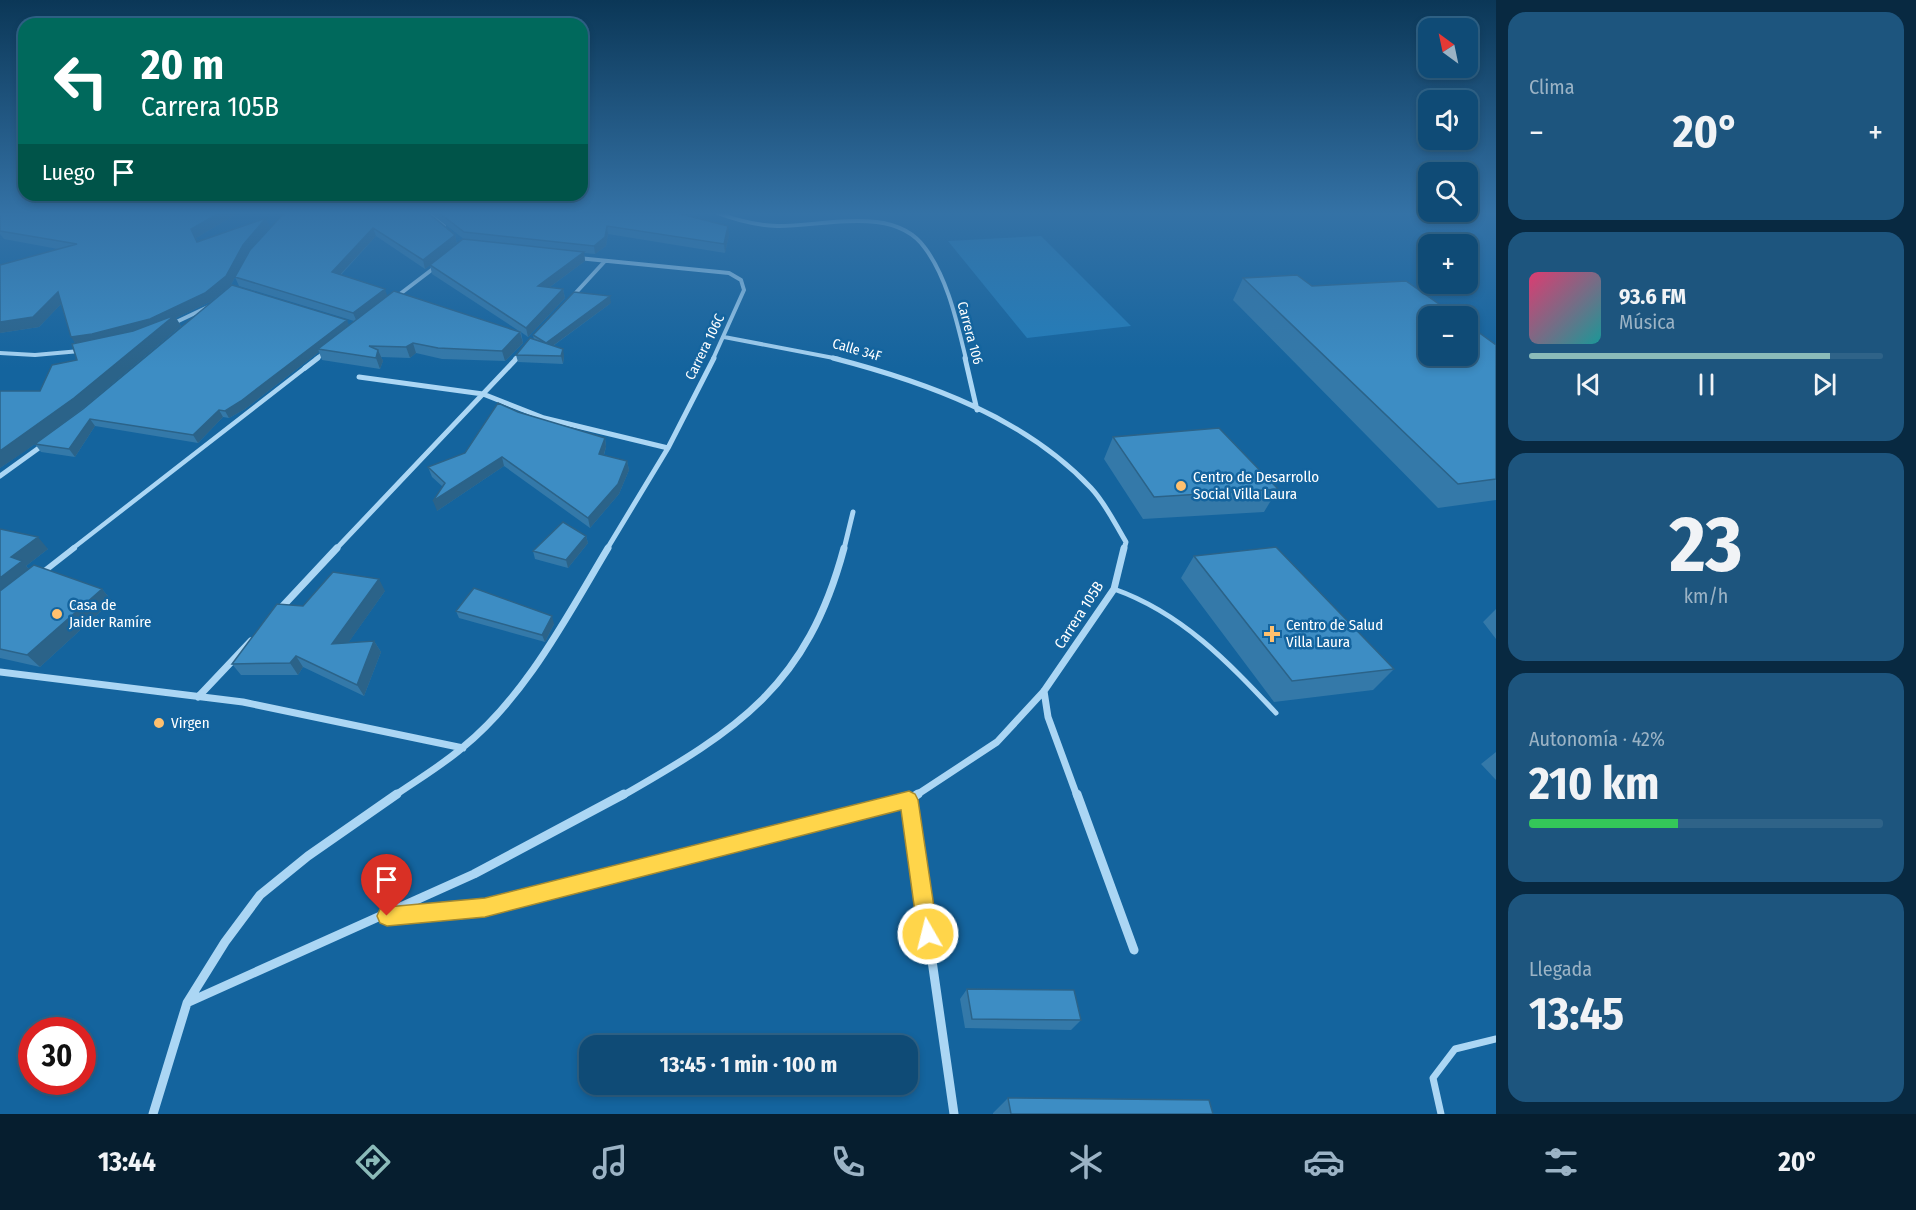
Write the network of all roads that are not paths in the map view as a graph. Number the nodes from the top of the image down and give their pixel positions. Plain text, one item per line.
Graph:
1 (438, 264) edge
2 (602, 264) edge
3 (636, 264) edge
4 (934, 264) edge
5 (393, 299) edge
6 (219, 302) joint
7 (567, 302) edge
8 (194, 320) edge
9 (167, 327) edge
10 (724, 337) junction
11 (529, 344) edge
12 (331, 347) edge
13 (86, 349) edge
14 (0, 353) edge
15 (305, 369) joint
16 (359, 377) dead end
17 (483, 394) junction
18 (977, 410) junction
19 (45, 443) edge
20 (668, 448) junction
21 (0, 476) edge
22 (854, 512) dead end
23 (37, 577) edge
24 (1114, 590) junction
25 (271, 619) edge
26 (255, 636) edge
27 (0, 672) edge
28 (1044, 691) junction
29 (198, 697) junction
30 (1276, 713) dead end
31 (463, 747) junction
32 (909, 800) junction
33 (387, 916) junction
34 (1134, 950) dead end
35 (188, 1003) junction
36 (1496, 1039) edge
37 (153, 1114) edge
38 (954, 1114) edge
39 (1441, 1114) edge

1 - 5 street
2 - 7 street
3 - 10 street, Carrera 106C
4 - 18 street, Carrera 106
6 - 8 street
6 - 9 street
10 - 18 street, Calle 34F
10 - 20 street, Carrera 106C
11 - 17 street
12 - 15 street
13 - 14 street
15 - 23 street
16 - 17 street
17 - 20 street
17 - 25 street
18 - 24 street, Carrera 105B
19 - 21 street
20 - 31 street, Carrera 106C
22 - 33 street
24 - 28 street, Carrera 105B
24 - 30 lane
26 - 29 street
27 - 29 street
28 - 32 street, Carrera 105B
28 - 34 street
29 - 31 street
31 - 35 street, Carrera 106C
32 - 33 street, Carrera 105B
32 - 38 street
33 - 35 street
35 - 37 street, Carrera 106C
36 - 39 lane

